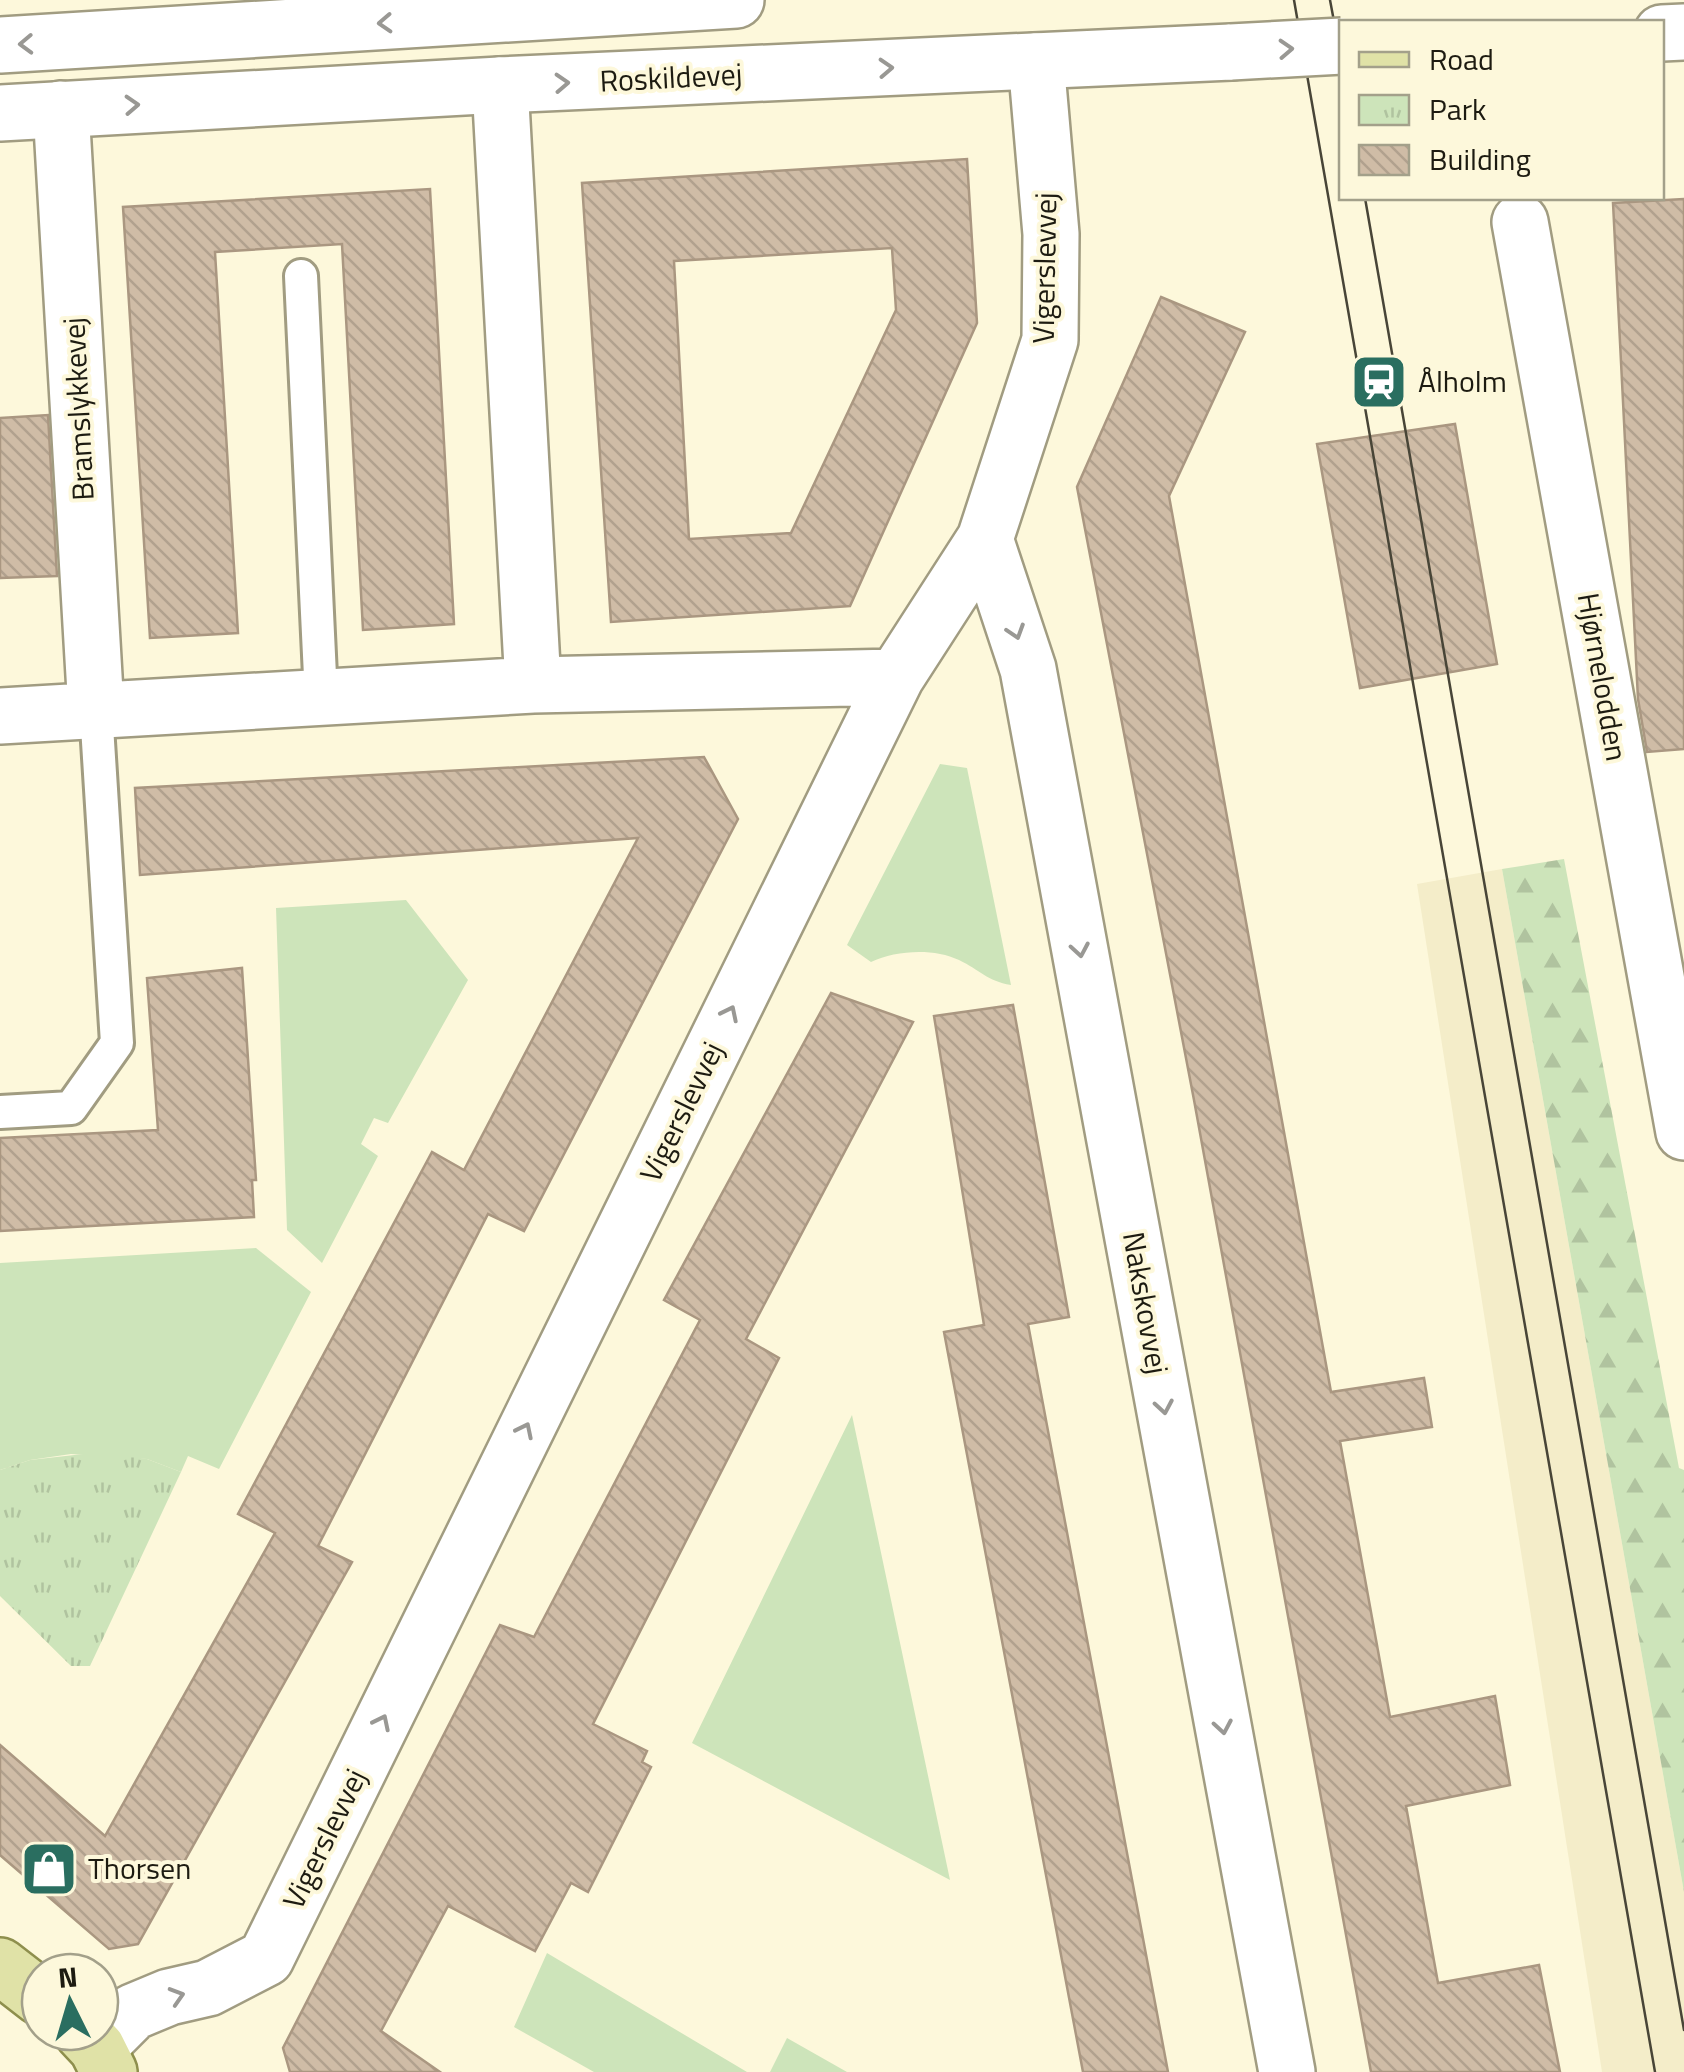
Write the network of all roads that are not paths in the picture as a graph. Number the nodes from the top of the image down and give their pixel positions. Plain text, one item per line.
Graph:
1 (736, 0) edge
2 (629, 4) edge
3 (0, 45) edge
4 (1339, 46) edge
5 (1036, 61) junction
6 (500, 85) junction
7 (61, 109) junction
8 (0, 113) edge
9 (1520, 222) dead end
10 (300, 276) dead end
11 (985, 539) junction
12 (896, 676) junction
13 (533, 686) junction
14 (321, 698) junction
15 (96, 710) junction
16 (0, 716) edge
17 (0, 1112) edge
18 (1684, 1132) edge
19 (0, 1966) edge
20 (20, 1982) edge
21 (120, 2026) edge
22 (1287, 2072) edge

1 - 2 street
2 -> 3 street
5 -> 4 street, Roskildevej, bridge
6 -> 5 street, Roskildevej
5 - 11 street, Vigerslevvej
7 -> 6 street, Roskildevej
6 - 13 street
7 - 8 street, Roskildevej
7 - 15 street, Bramslykkevej
9 - 18 street, Hjørnelodden
10 - 14 lane
11 - 12 street, Vigerslevvej
11 -> 22 street, Nakskovvej
12 - 13 street
21 -> 12 street, Vigerslevvej
13 - 14 street
14 - 15 street
15 - 16 street
15 - 17 lane
19 - 20 main road

